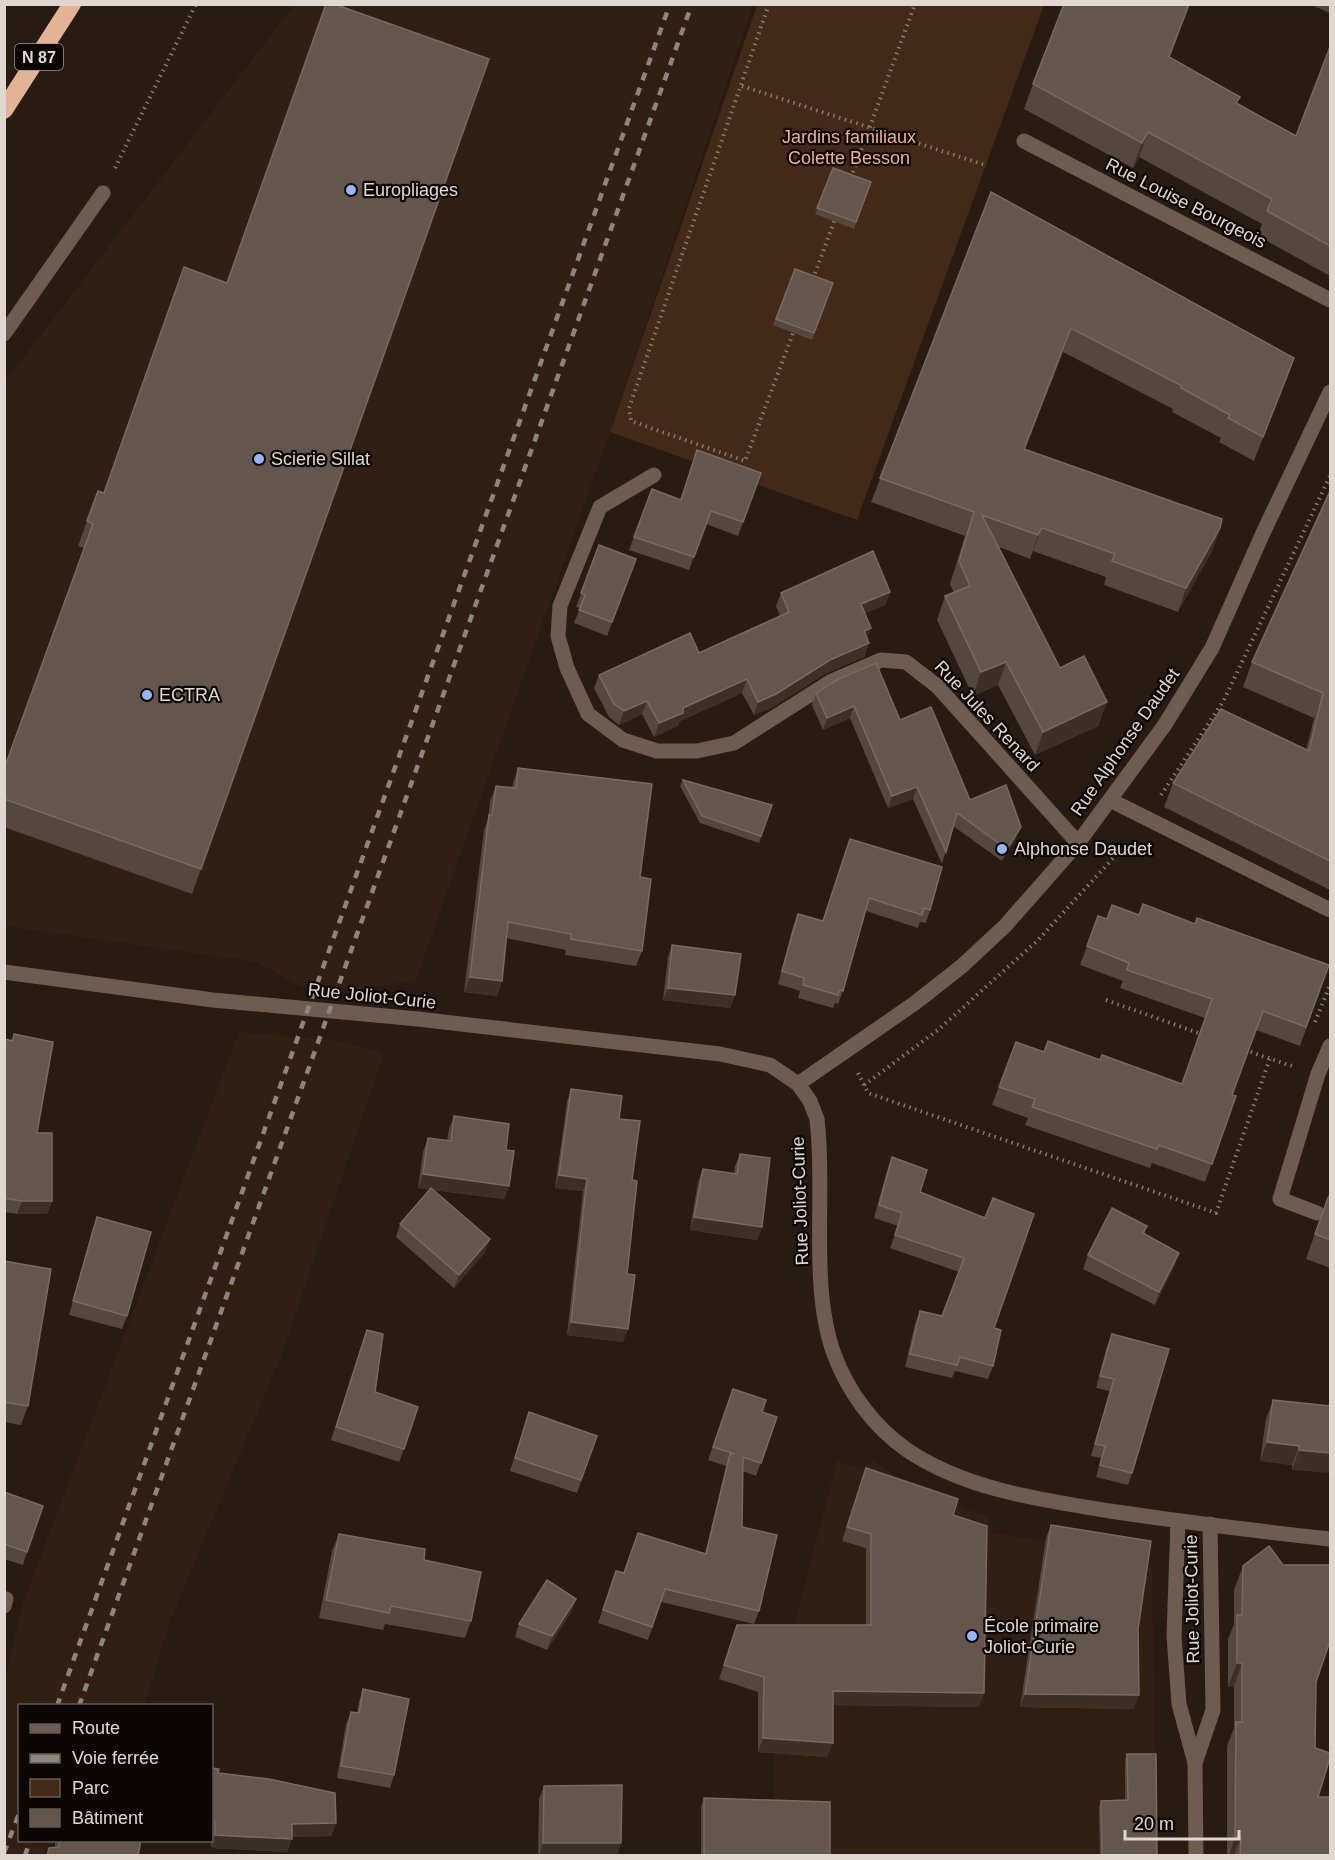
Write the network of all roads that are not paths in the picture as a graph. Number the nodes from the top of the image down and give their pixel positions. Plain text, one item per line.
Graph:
1 (72, 4) edge
2 (4, 110) edge
3 (1024, 141) dead end
4 (103, 193) road end
5 (1330, 300) edge
6 (4, 334) edge
7 (1330, 392) edge
8 (654, 476) dead end
9 (1110, 800) junction
10 (1078, 843) junction
11 (1330, 910) edge
12 (4, 972) edge
13 (1330, 1046) edge
14 (798, 1084) junction
15 (1317, 1213) dead end
16 (1178, 1521) junction
17 (1210, 1524) junction
18 (1330, 1539) edge
19 (1195, 1762) junction
20 (1196, 1856) edge

1 - 2 highway, N 87
3 - 5 street, Rue Louise Bourgeois
4 - 6 street
7 - 9 street, Rue Alphonse Daudet
8 - 10 street, Rue Jules Renard
9 - 10 street, Rue Alphonse Daudet
9 - 11 street
10 - 14 street, Rue Alphonse Daudet
12 - 14 street, Rue Joliot-Curie
13 - 15 street
14 - 16 street, Rue Joliot-Curie
16 - 17 street, Rue Joliot-Curie
16 - 19 street
17 - 18 street
17 - 19 street, Rue Joliot-Curie
19 - 20 street, Rue Joliot-Curie

